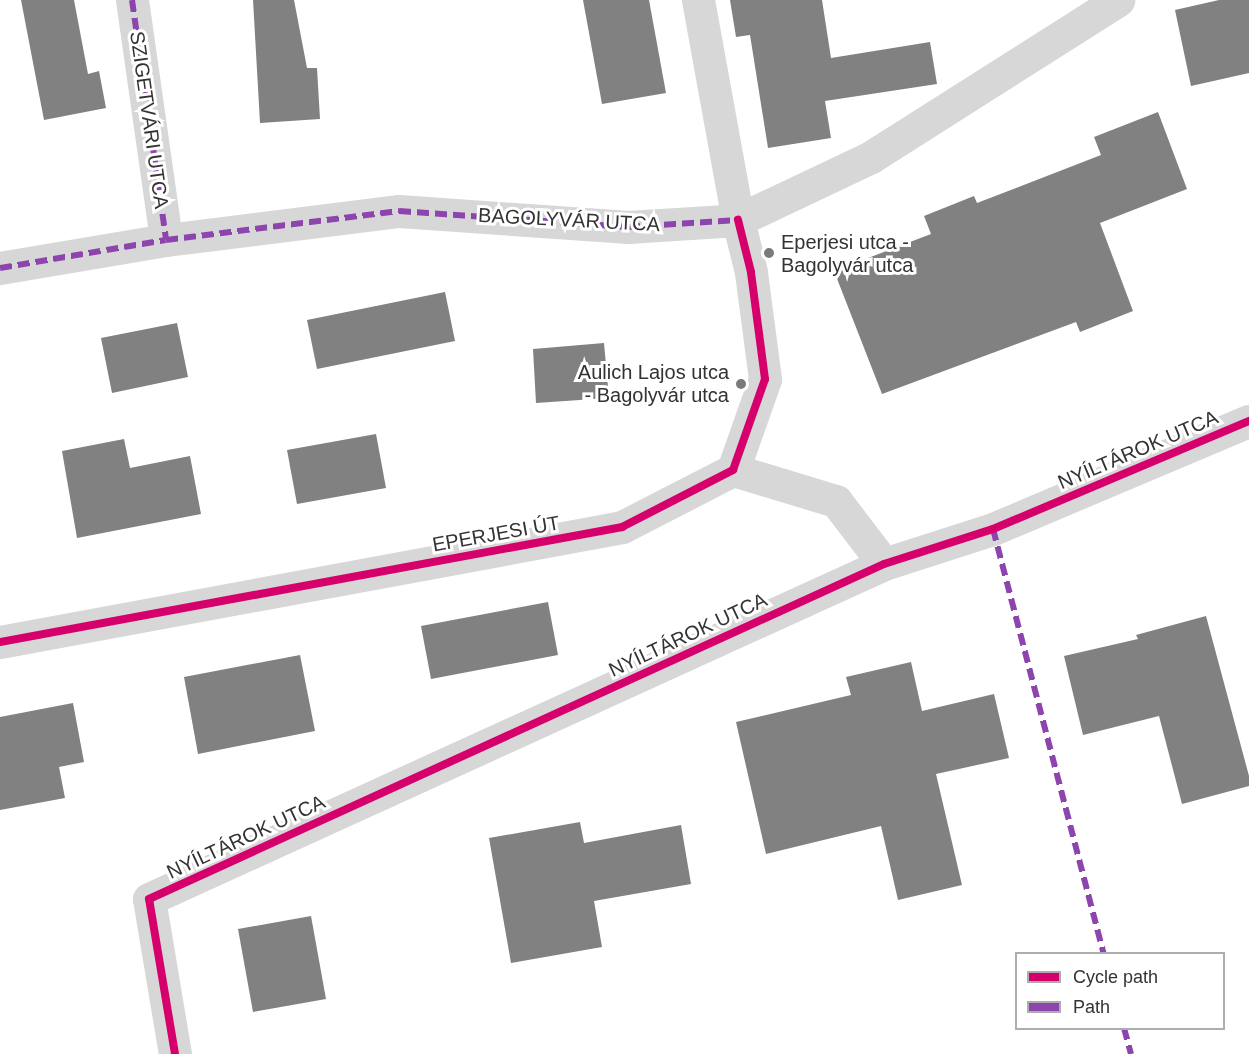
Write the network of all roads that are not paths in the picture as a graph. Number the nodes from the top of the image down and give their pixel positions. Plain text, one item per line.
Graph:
1 (132, 0) edge
2 (698, 0) edge
3 (1118, 0) edge
4 (738, 220) junction
5 (166, 240) junction
6 (0, 268) edge
7 (1249, 421) edge
8 (733, 470) junction
9 (884, 564) junction
10 (0, 642) edge
11 (175, 1054) edge

1 - 5 street, SZIGETVÁRI UTCA
2 - 4 street
3 - 4 street, BAGOLYVÁR UTCA
4 - 5 street, BAGOLYVÁR UTCA
4 - 8 street
5 - 6 street, BAGOLYVÁR UTCA
7 - 9 street, NYÍLTÁROK UTCA
8 - 9 street
8 - 10 street, EPERJESI ÚT
9 - 11 street, NYÍLTÁROK UTCA

